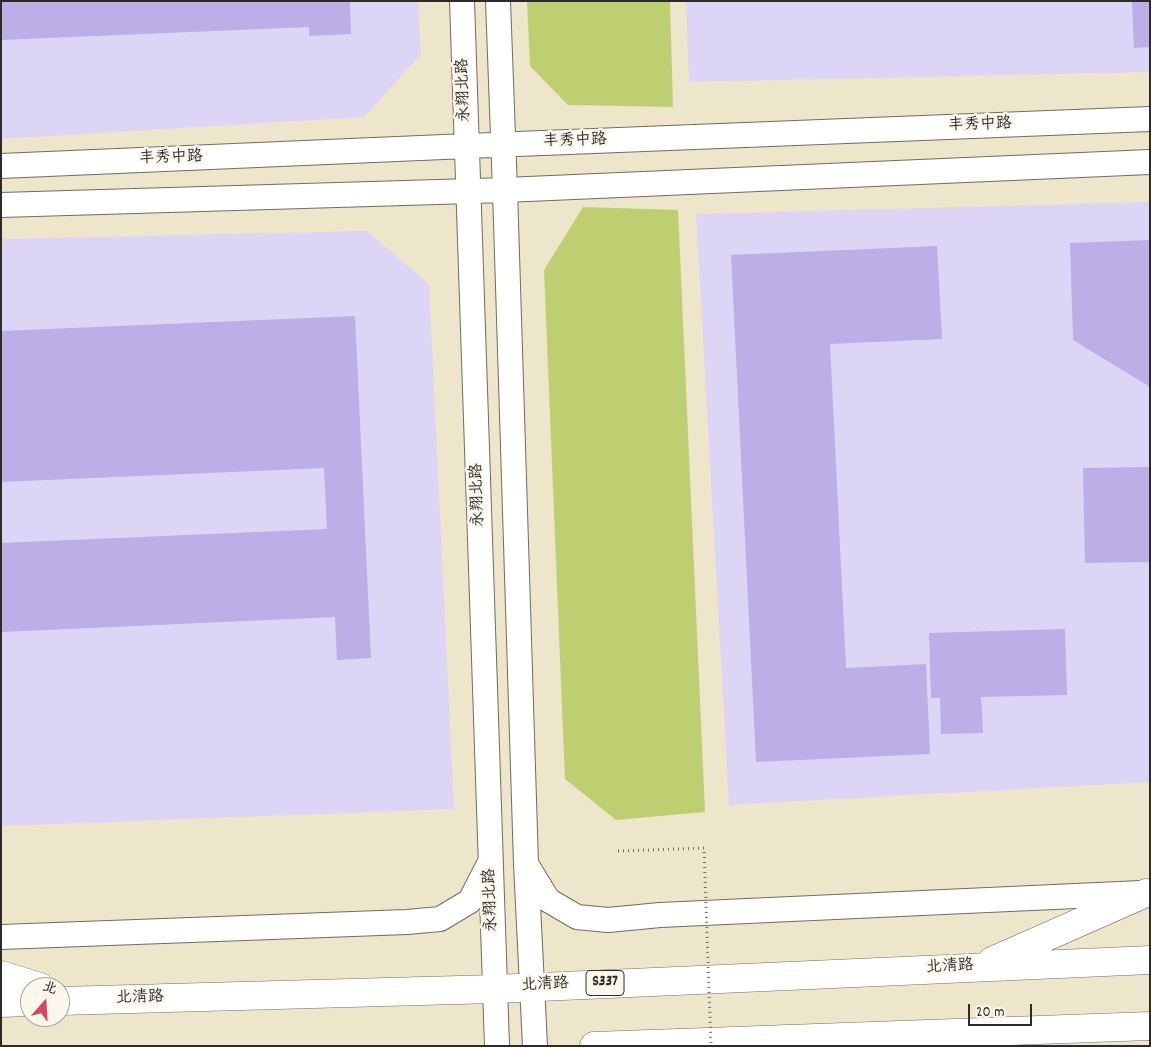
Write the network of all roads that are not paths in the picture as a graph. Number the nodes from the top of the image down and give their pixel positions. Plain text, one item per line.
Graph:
1 (462, 1) edge
2 (498, 1) edge
3 (1150, 119) edge
4 (504, 145) junction
5 (467, 146) junction
6 (1150, 162) edge
7 (1, 166) edge
8 (505, 190) junction
9 (469, 191) junction
10 (1, 205) edge
11 (491, 861) junction
12 (526, 864) junction
13 (1148, 893) edge
14 (1, 937) edge
15 (1150, 960) edge
16 (978, 967) junction
17 (1, 975) edge
18 (20, 981) edge
19 (533, 987) junction
20 (495, 989) junction
21 (70, 998) edge
22 (20, 1002) edge
23 (1, 1003) edge
24 (1150, 1026) edge
25 (1004, 1031) junction
26 (497, 1046) edge
27 (536, 1046) edge
28 (594, 1046) edge
29 (1047, 1046) edge

1 - 5 street, 永翔北路
2 - 4 street
3 - 4 street, 丰秀中路
4 - 5 street, 丰秀中路
4 - 8 street
5 - 7 street, 丰秀中路
5 - 9 street, 永翔北路
6 - 8 street
8 - 9 street
8 - 12 street
9 - 10 street
9 - 11 street, 永翔北路
11 - 14 street
11 - 20 street, 永翔北路
12 - 13 street
12 - 19 street
13 - 16 main road
15 - 16 main road, 北清路 / S337
16 - 19 main road, 北清路 / S337
17 - 18 main road
19 - 20 main road, 北清路 / S337
19 - 27 street
20 - 21 main road, 北清路 / S337
20 - 26 street, 永翔北路
22 - 23 main road
24 - 25 main road
25 - 28 main road
25 - 29 main road

